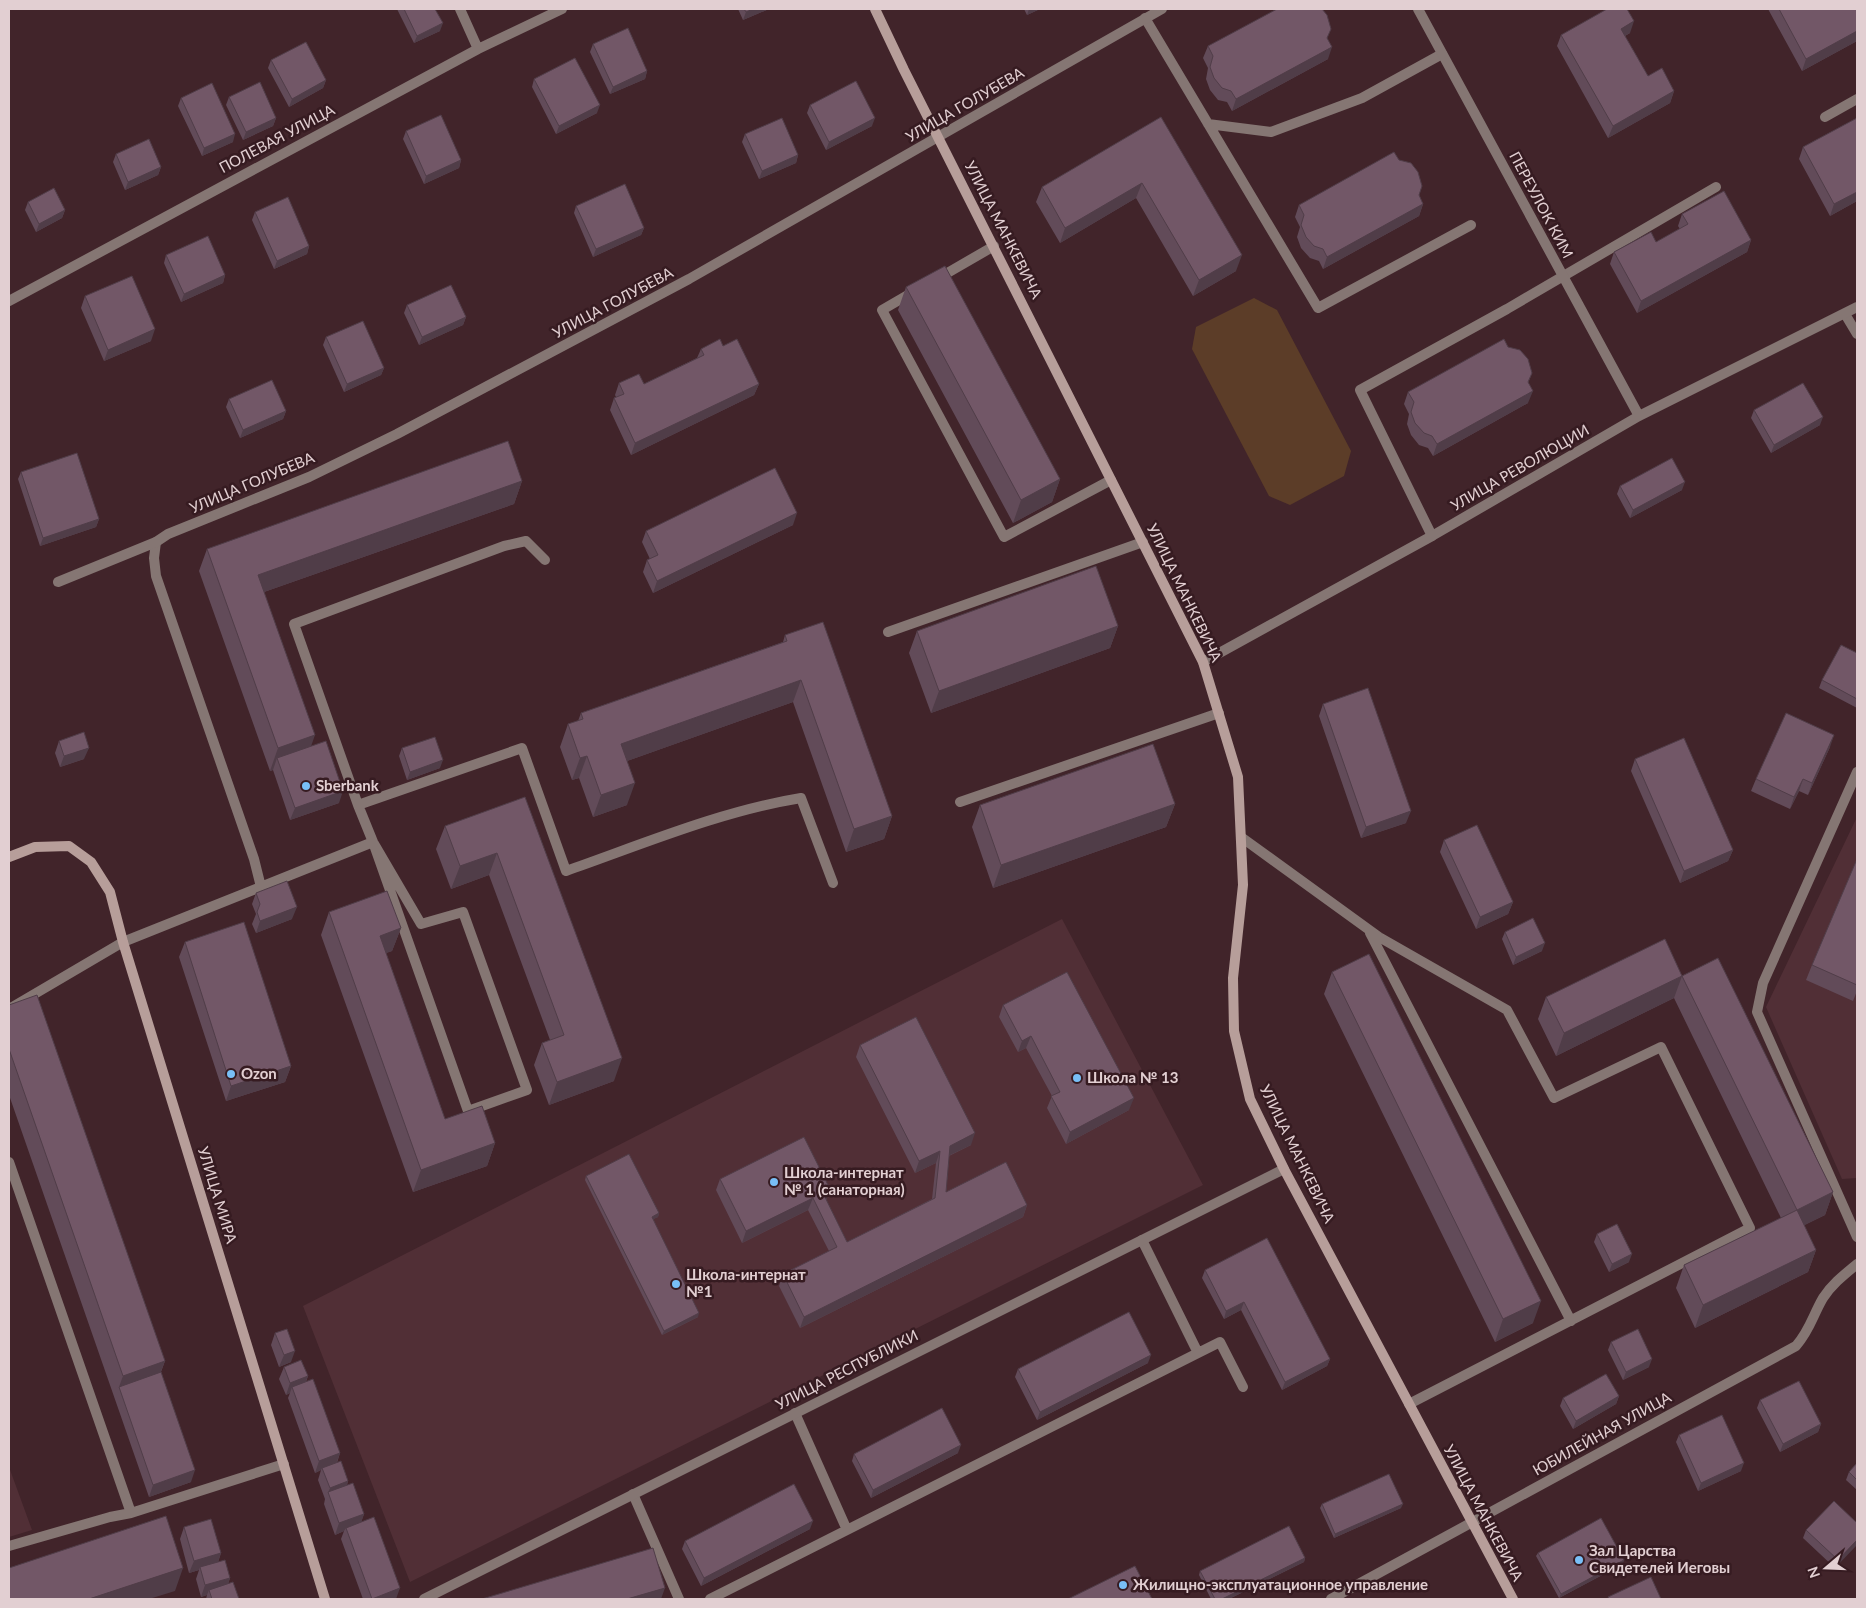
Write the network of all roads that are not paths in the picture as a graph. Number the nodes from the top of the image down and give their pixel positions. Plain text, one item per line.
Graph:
1 (460, 9) edge
2 (562, 9) edge
3 (875, 9) edge
4 (1162, 9) edge
5 (1418, 9) edge
6 (1145, 18) junction
7 (478, 49) junction
8 (1442, 54) junction
9 (1857, 98) edge
10 (1825, 117) dead end
11 (1208, 124) junction
12 (939, 137) junction
13 (1716, 187) dead end
14 (1472, 225) dead end
15 (994, 246) junction
16 (1563, 277) junction
17 (9, 301) edge
18 (1857, 308) edge
19 (1845, 314) junction
20 (1857, 334) edge
21 (1639, 416) junction
22 (1111, 480) junction
23 (1432, 536) junction
24 (156, 542) junction
25 (1143, 542) junction
26 (545, 560) dead end
27 (58, 582) dead end
28 (888, 632) dead end
29 (1203, 662) junction
30 (1219, 713) junction
31 (1857, 772) edge
32 (960, 802) dead end
33 (358, 805) junction
34 (1241, 836) junction
35 (374, 842) junction
36 (9, 857) edge
37 (833, 883) dead end
38 (261, 887) junction
39 (1369, 930) junction
40 (122, 942) junction
41 (9, 1009) edge
42 (9, 1162) edge
43 (1284, 1169) junction
44 (1857, 1237) edge
45 (1142, 1240) junction
46 (1857, 1264) edge
47 (1570, 1321) junction
48 (1198, 1353) junction
49 (1243, 1387) dead end
50 (1409, 1404) junction
51 (795, 1413) junction
52 (284, 1464) junction
53 (633, 1494) junction
54 (131, 1513) junction
55 (1471, 1522) junction
56 (847, 1530) junction
57 (9, 1546) edge
58 (325, 1599) edge
59 (424, 1599) edge
60 (679, 1599) edge
61 (710, 1599) edge
62 (1331, 1599) edge
63 (1512, 1599) edge

1 - 7 street
2 - 7 street, ПОЛЕВАЯ УЛИЦА
3 - 12 street, УЛИЦА МАНКЕВИЧА
4 - 6 street, УЛИЦА ГОЛУБЕВА
5 - 8 street, ПЕРЕУЛОК КИМ
6 - 11 street
6 - 12 street, УЛИЦА ГОЛУБЕВА
7 - 17 street, ПОЛЕВАЯ УЛИЦА
8 - 11 street
8 - 16 street, ПЕРЕУЛОК КИМ
9 - 10 street
11 - 14 street
12 - 15 street, УЛИЦА МАНКЕВИЧА
12 - 24 street, УЛИЦА ГОЛУБЕВА
13 - 16 street
15 - 22 street, УЛИЦА МАНКЕВИЧА
15 - 22 street
16 - 21 street, ПЕРЕУЛОК КИМ
16 - 23 street
18 - 19 street, УЛИЦА РЕВОЛЮЦИИ
19 - 20 street
19 - 21 street, УЛИЦА РЕВОЛЮЦИИ
21 - 23 street, УЛИЦА РЕВОЛЮЦИИ
22 - 25 street, УЛИЦА МАНКЕВИЧА
23 - 29 street, УЛИЦА РЕВОЛЮЦИИ
24 - 27 street, УЛИЦА ГОЛУБЕВА
24 - 38 street
25 - 28 street
25 - 29 street, УЛИЦА МАНКЕВИЧА
26 - 33 street
29 - 30 street, УЛИЦА МАНКЕВИЧА
30 - 32 street
30 - 34 street, УЛИЦА МАНКЕВИЧА
31 - 44 street
33 - 35 street
33 - 37 street
34 - 39 street
34 - 43 street, УЛИЦА МАНКЕВИЧА
35 - 35 street
35 - 38 street
36 - 40 street, УЛИЦА МИРА
38 - 40 street
39 - 47 street
39 - 47 street
40 - 41 street
40 - 52 street, УЛИЦА МИРА
42 - 54 street
43 - 45 street, УЛИЦА РЕСПУБЛИКИ
43 - 50 street, УЛИЦА МАНКЕВИЧА
45 - 48 street
45 - 51 street, УЛИЦА РЕСПУБЛИКИ
46 - 55 street, ЮБИЛЕЙНАЯ УЛИЦА
47 - 50 street
48 - 49 street
48 - 56 street
50 - 55 street, УЛИЦА МАНКЕВИЧА
51 - 53 street, УЛИЦА РЕСПУБЛИКИ
51 - 56 street
52 - 54 street
52 - 58 street, УЛИЦА МИРА
53 - 59 street, УЛИЦА РЕСПУБЛИКИ
53 - 60 street
54 - 57 street
55 - 62 street, ЮБИЛЕЙНАЯ УЛИЦА
55 - 63 street, УЛИЦА МАНКЕВИЧА
56 - 61 street

